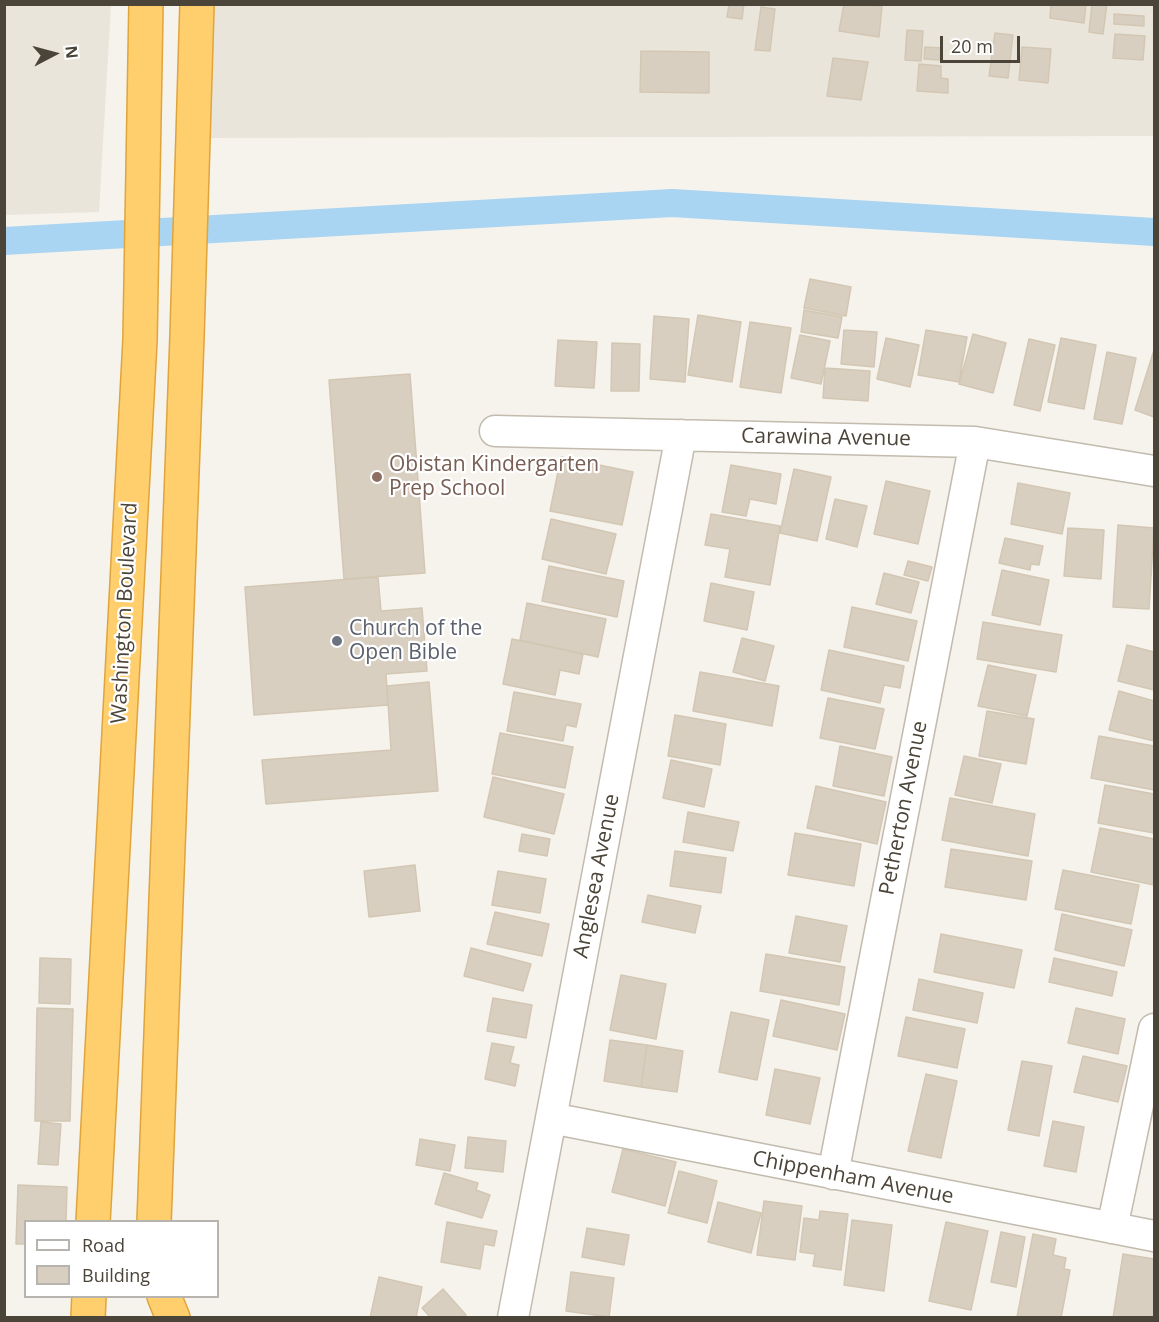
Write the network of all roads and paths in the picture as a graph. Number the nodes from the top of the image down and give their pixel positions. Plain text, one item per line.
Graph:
1 (146, 4) edge
2 (197, 4) edge
3 (495, 431) dead end
4 (681, 435) junction
5 (975, 442) junction
6 (1155, 471) edge
7 (1155, 1029) edge
8 (551, 1118) junction
9 (833, 1174) junction
10 (156, 1212) edge
11 (93, 1220) edge
12 (1112, 1228) junction
13 (1155, 1236) edge
14 (89, 1298) edge
15 (151, 1298) edge
16 (165, 1298) edge
17 (88, 1317) edge
18 (150, 1317) edge
19 (173, 1317) edge
20 (513, 1317) edge

1 - 11 highway, Washington Boulevard
2 - 10 highway
3 - 4 street, Carawina Avenue
4 - 5 street, Carawina Avenue
4 - 8 street, Anglesea Avenue
5 - 6 street, Carawina Avenue
5 - 9 street, Petherton Avenue
7 - 12 street
8 - 9 street, Chippenham Avenue
8 - 20 street, Anglesea Avenue
9 - 12 street, Chippenham Avenue
12 - 13 street, Chippenham Avenue
14 - 17 highway
15 - 18 highway
16 - 19 highway

